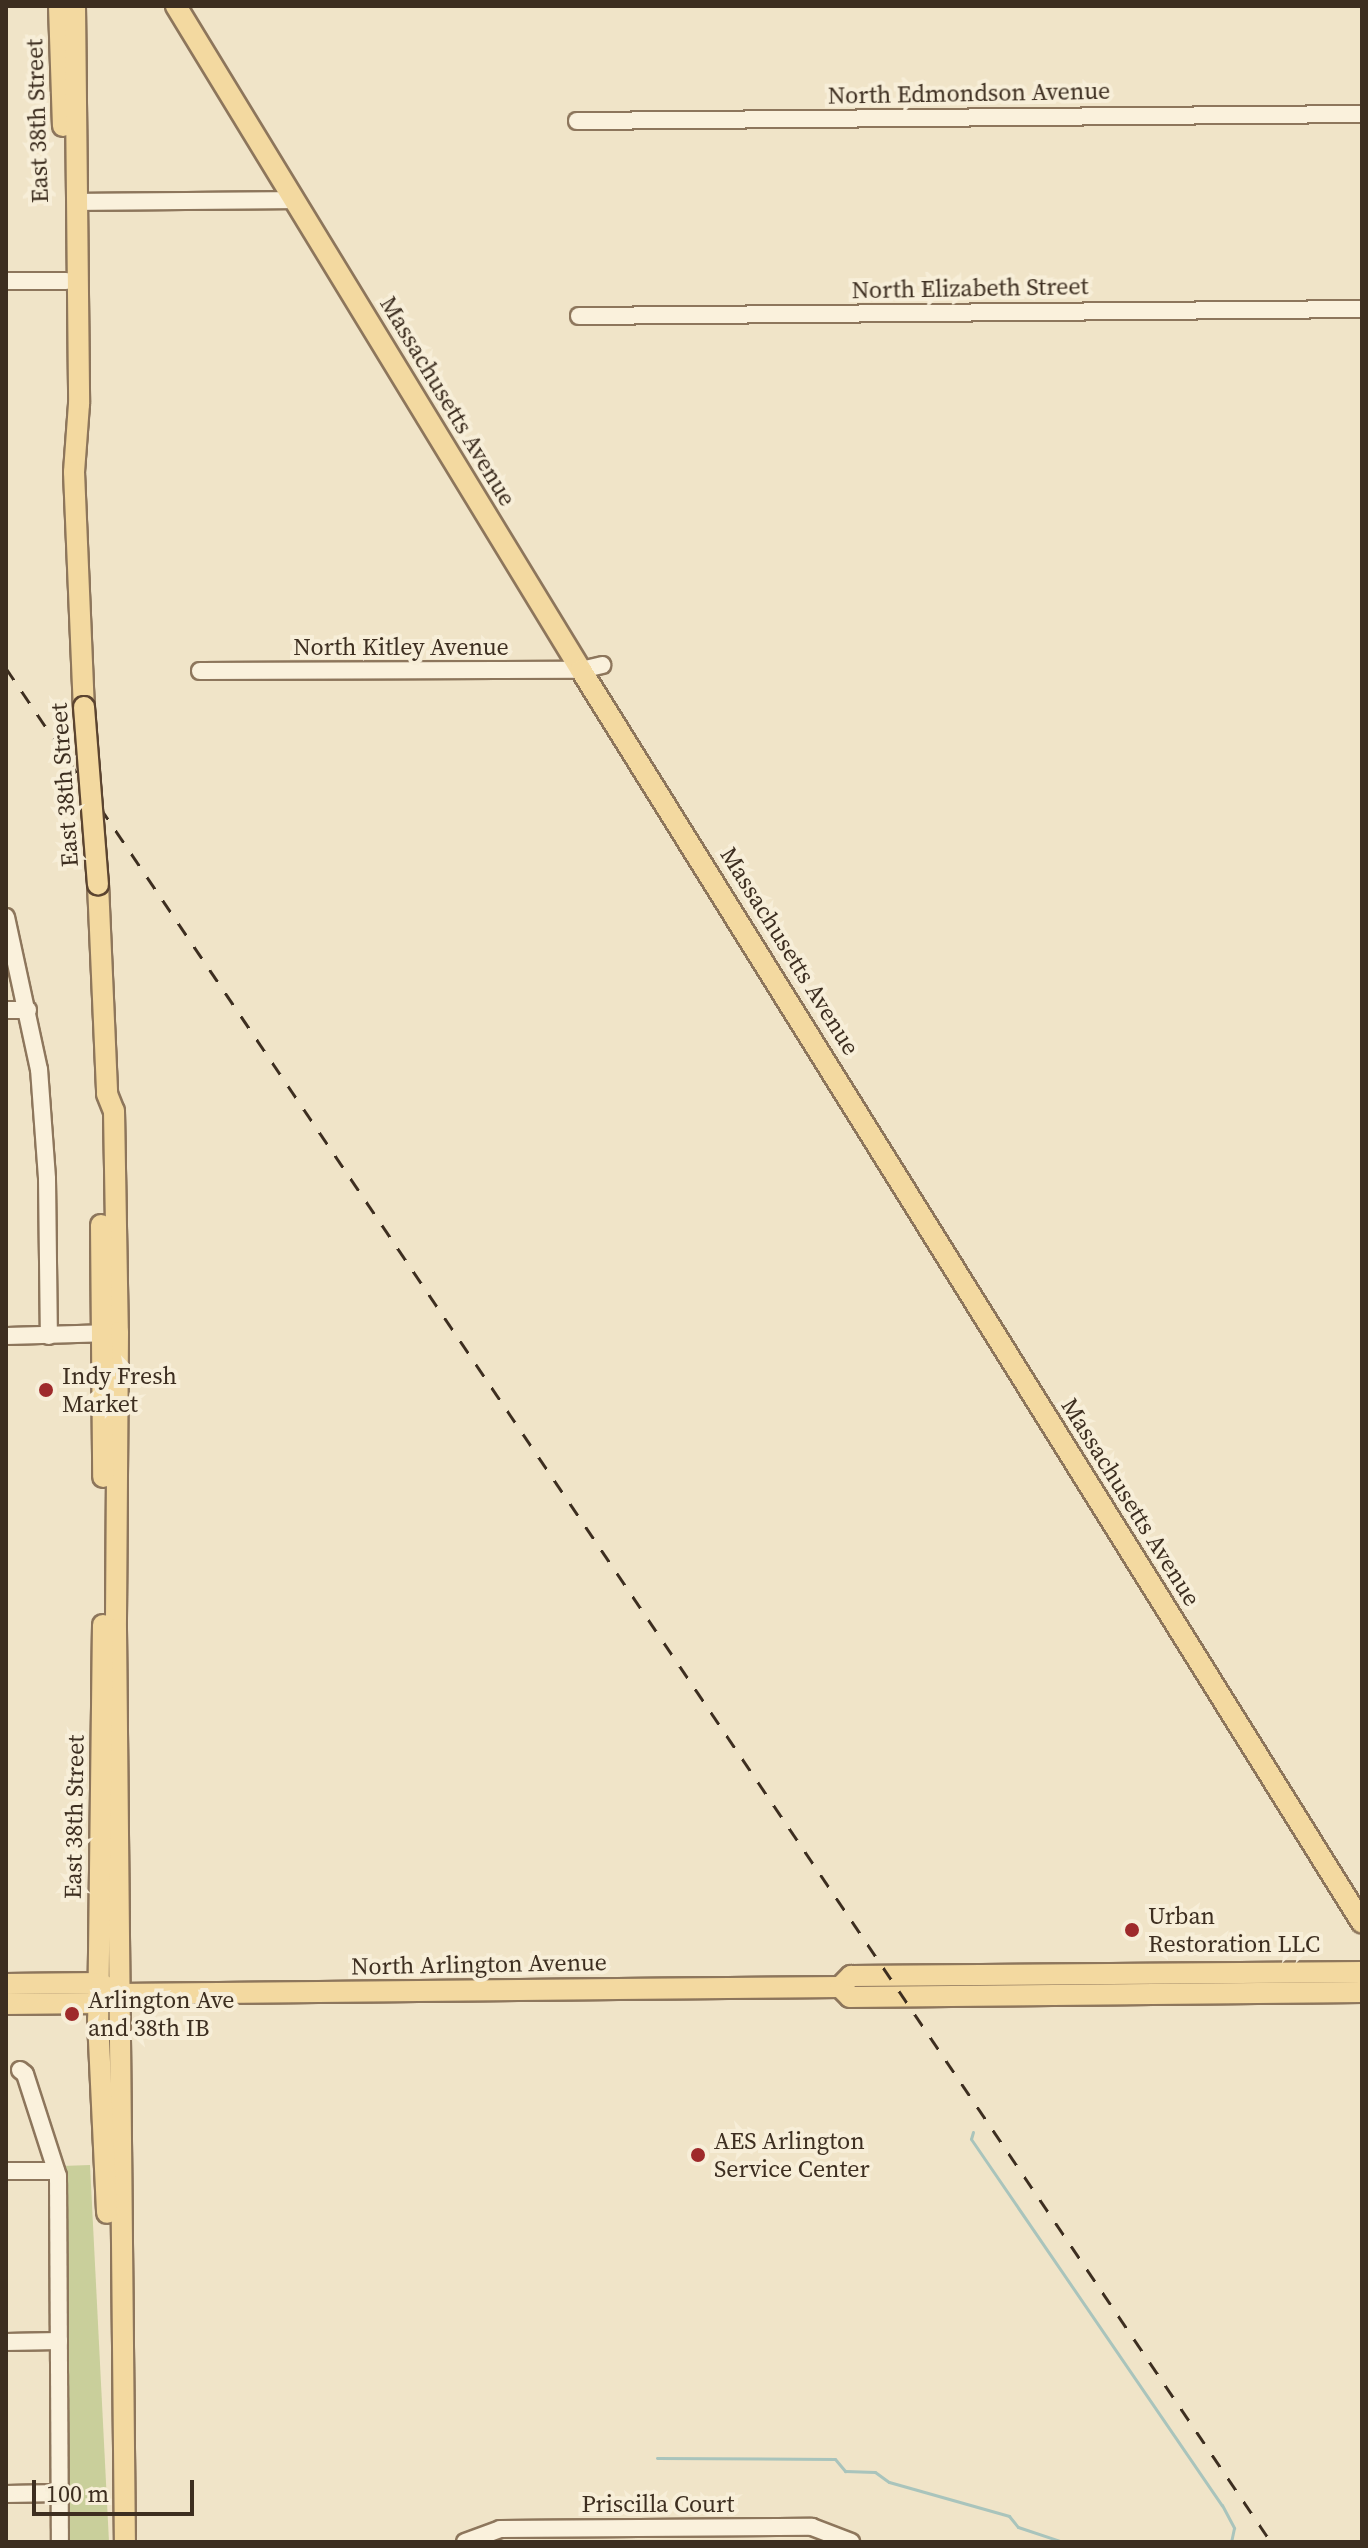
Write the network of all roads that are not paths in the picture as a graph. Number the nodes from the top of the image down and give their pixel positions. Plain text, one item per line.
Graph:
1 (59, 6) edge
2 (75, 6) edge
3 (176, 6) edge
4 (1362, 114) edge
5 (577, 121) dead end
6 (295, 200) junction
7 (77, 202) junction
8 (6, 281) edge
9 (66, 281) junction
10 (1362, 309) edge
11 (579, 316) dead end
12 (74, 472) junction
13 (602, 665) dead end
14 (581, 670) junction
15 (200, 671) dead end
16 (6, 917) edge
17 (6, 1010) edge
18 (28, 1010) junction
19 (110, 1333) junction
20 (6, 1336) edge
21 (49, 1336) junction
22 (1362, 1923) edge
23 (1362, 1972) edge
24 (6, 1984) edge
25 (840, 1987) junction
26 (1362, 1992) edge
27 (99, 1993) junction
28 (118, 1994) junction
29 (6, 2004) edge
30 (20, 2070) dead end
31 (6, 2171) edge
32 (56, 2171) junction
33 (59, 2341) junction
34 (6, 2342) edge
35 (60, 2493) junction
36 (6, 2494) edge
37 (60, 2542) edge
38 (113, 2542) edge
39 (125, 2542) edge
40 (465, 2542) edge
41 (851, 2542) edge

1 - 9 main road, East 38th Street
2 - 7 main road, East 38th Street
3 - 6 main road, Massachusetts Avenue
4 - 5 street, North Edmondson Avenue
6 - 7 street
6 - 14 main road, Massachusetts Avenue
7 - 12 main road, East 38th Street
8 - 9 street
9 - 12 main road, East 38th Street
10 - 11 street, North Elizabeth Street
12 - 19 main road, East 38th Street, bridge
13 - 14 street, North Kitley Avenue
14 - 15 street, North Kitley Avenue
14 - 22 main road, Massachusetts Avenue
16 - 18 street
17 - 18 street
18 - 21 street
19 - 21 street
19 - 27 main road, East 38th Street
19 - 28 main road, East 38th Street
20 - 21 street
23 - 25 main road, North Arlington Avenue
24 - 27 main road
25 - 26 main road, North Arlington Avenue
25 - 28 main road, North Arlington Avenue
27 - 28 main road
27 - 29 main road
27 - 38 main road, East 38th Street
28 - 39 main road, East 38th Street
30 - 32 street
31 - 32 street
32 - 33 street
33 - 34 street
33 - 35 street
35 - 36 street
35 - 37 street
40 - 41 street, Priscilla Court

